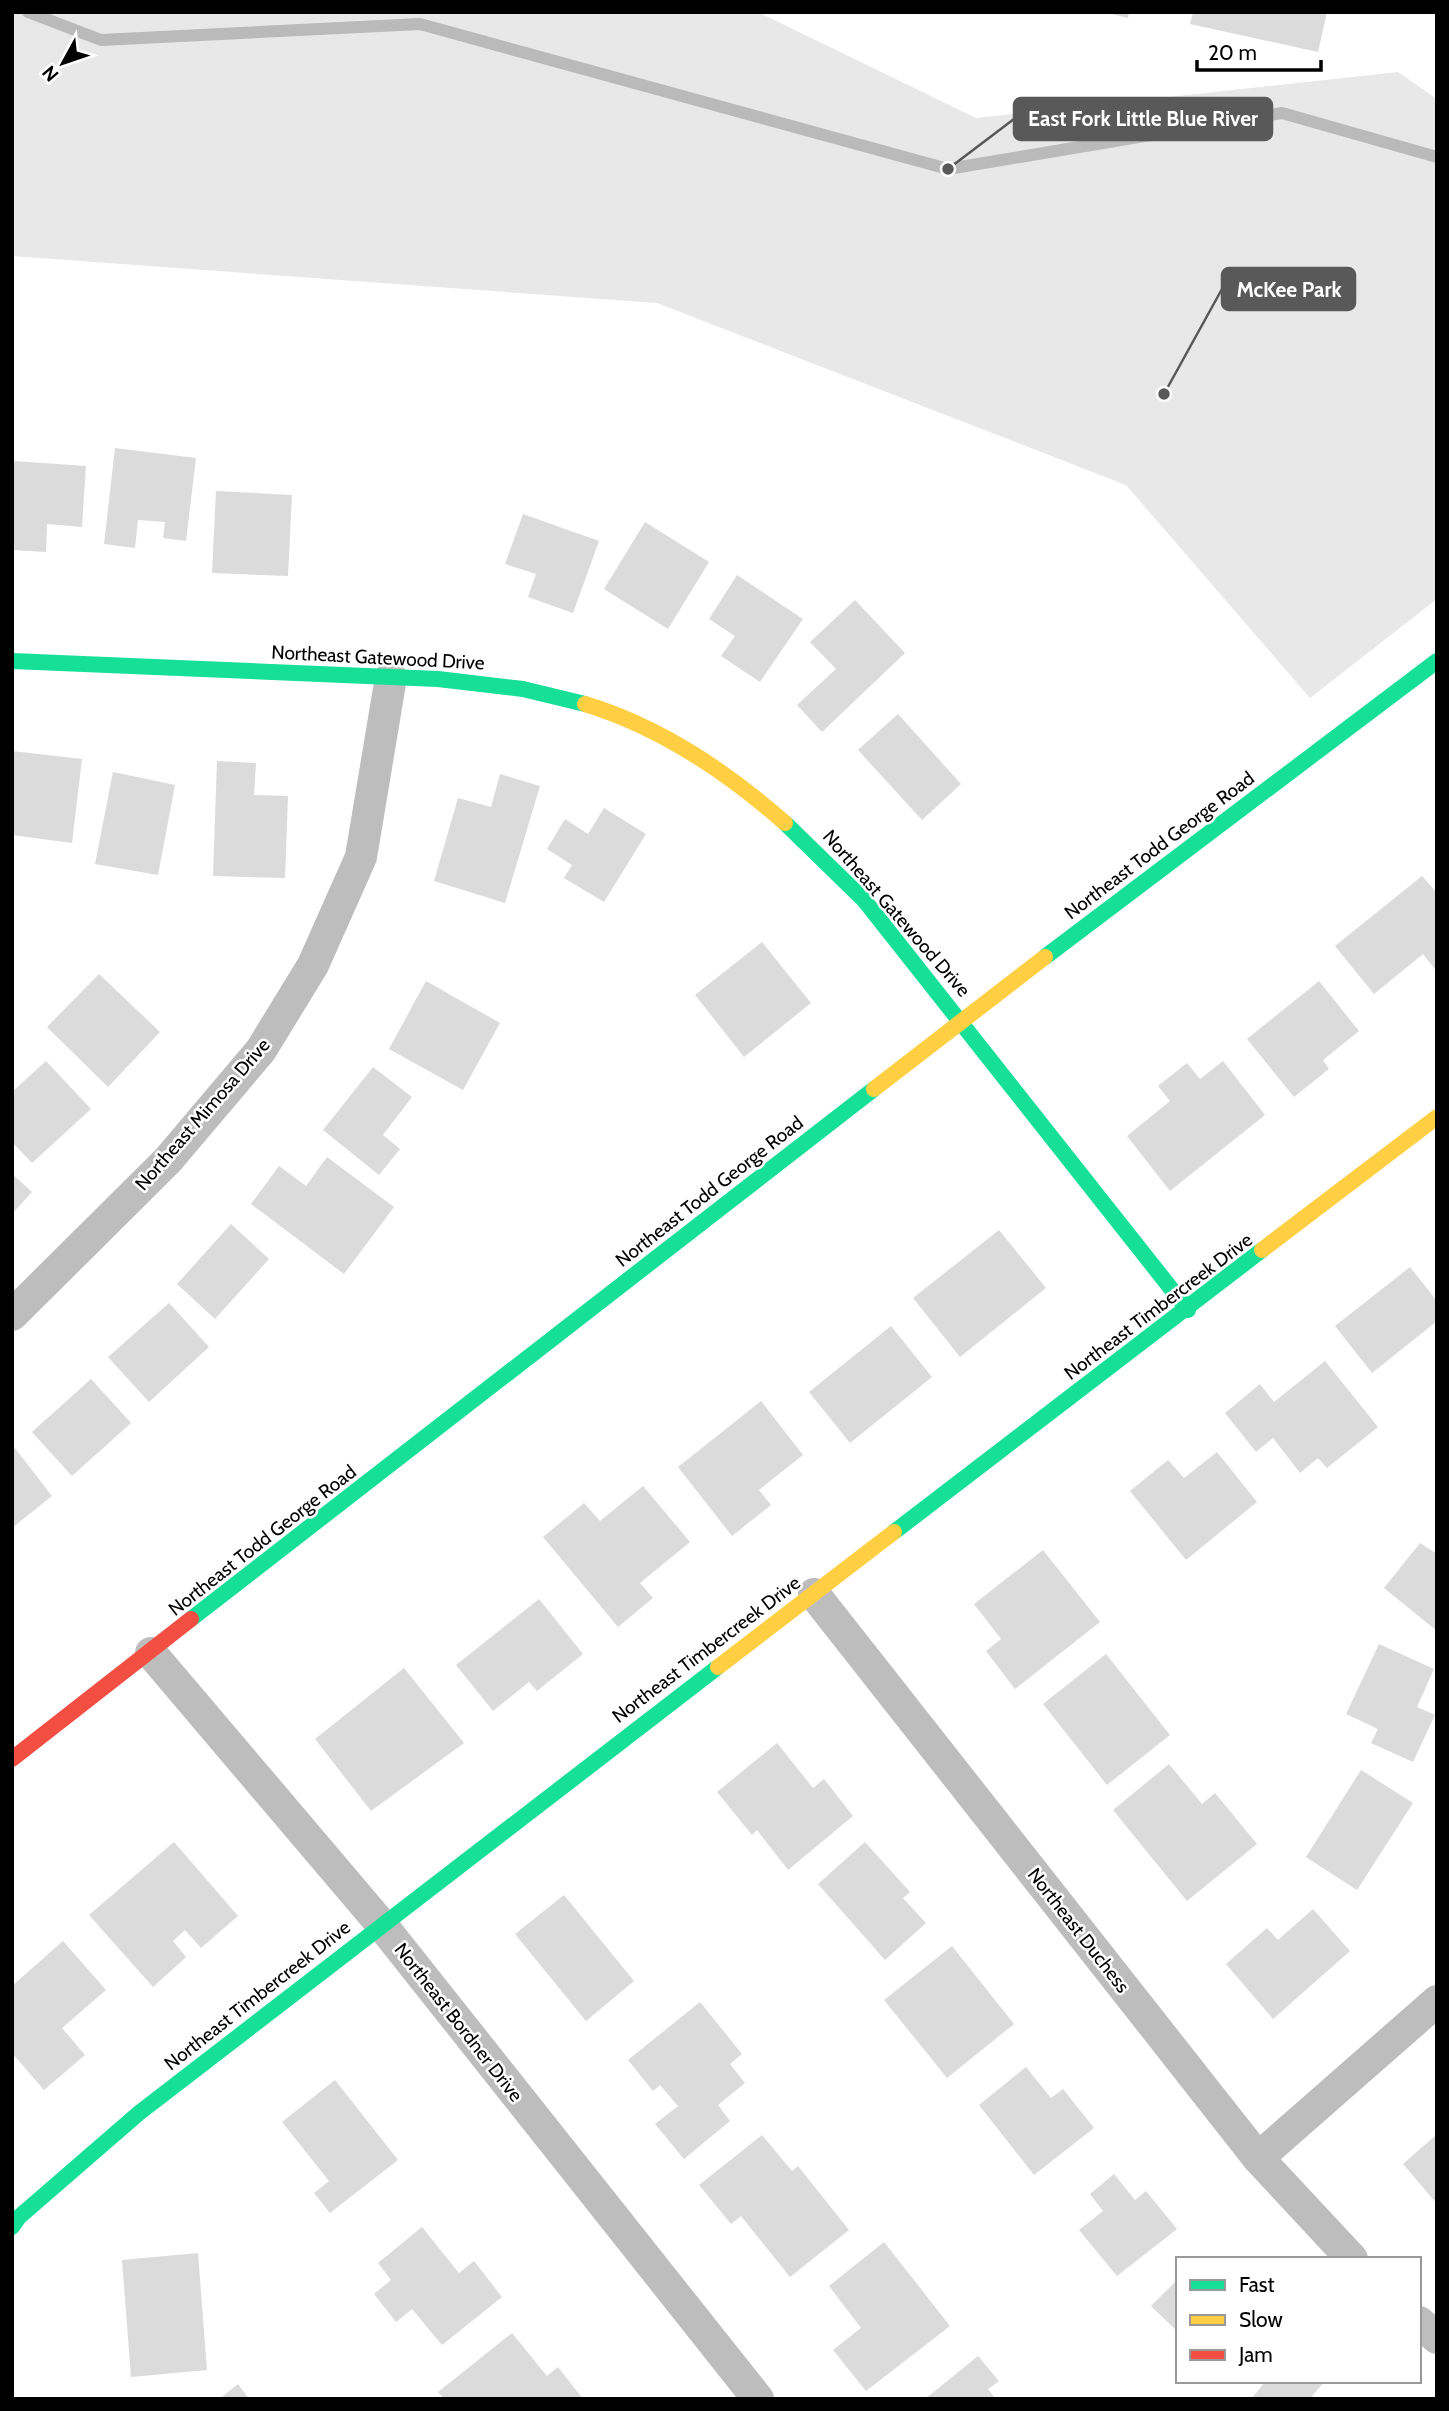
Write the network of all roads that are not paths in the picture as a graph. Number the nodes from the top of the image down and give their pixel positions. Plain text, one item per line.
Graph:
1 (12, 661) edge
2 (1437, 661) edge
3 (391, 677) junction
4 (962, 1020) junction
5 (1437, 1117) edge
6 (1188, 1310) junction
7 (12, 1315) edge
8 (814, 1594) junction
9 (151, 1654) junction
10 (12, 1759) edge
11 (381, 1924) junction
12 (1437, 2001) edge
13 (1258, 2158) junction
14 (12, 2227) edge
15 (1350, 2257) edge
16 (1421, 2324) edge
17 (1437, 2338) edge
18 (758, 2399) edge

1 - 3 street, Northeast Gatewood Drive
2 - 4 street, Northeast Todd George Road
3 - 4 street, Northeast Gatewood Drive
3 - 7 street, Northeast Mimosa Drive
4 - 6 street, Northeast Gatewood Drive
4 - 9 street, Northeast Todd George Road
5 - 6 street, Northeast Timbercreek Drive
6 - 8 street, Northeast Timbercreek Drive
8 - 11 street, Northeast Timbercreek Drive
8 - 13 street, Northeast Duchess
9 - 10 street, Northeast Todd George Road
9 - 11 street, Northeast Bordner Drive
11 - 14 street, Northeast Timbercreek Drive
11 - 18 street, Northeast Bordner Drive
12 - 13 street
13 - 15 street, Northeast Duchess
16 - 17 street

